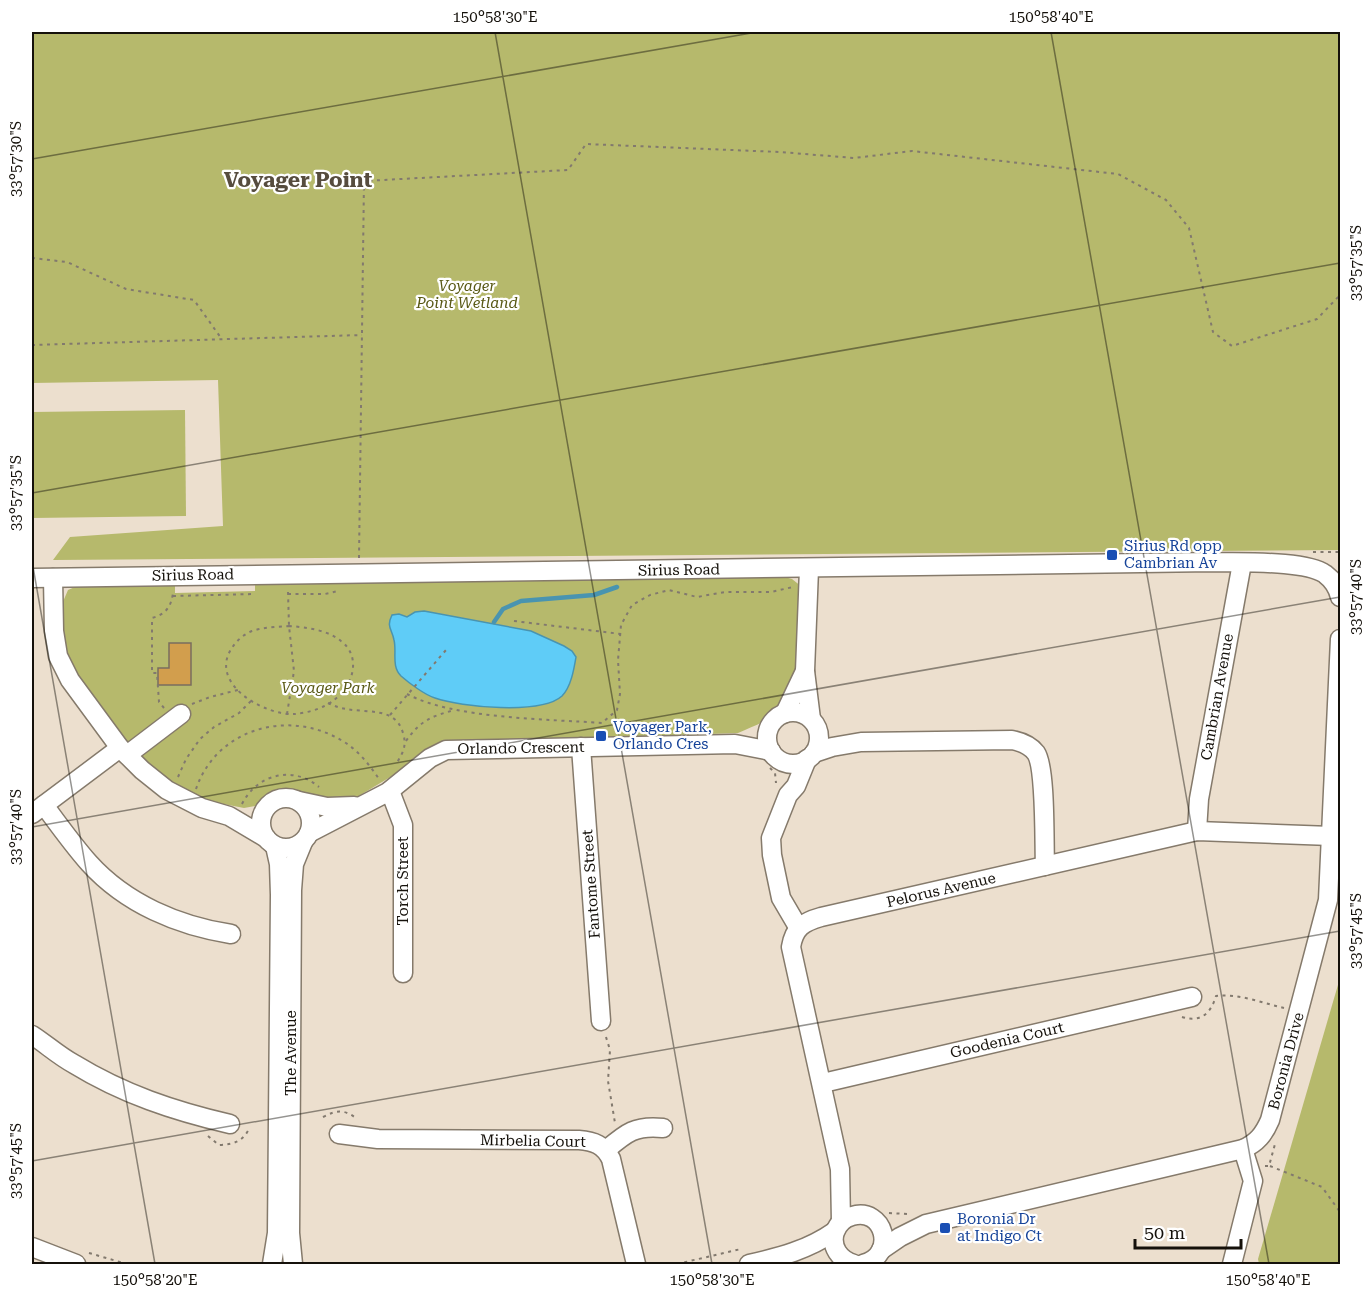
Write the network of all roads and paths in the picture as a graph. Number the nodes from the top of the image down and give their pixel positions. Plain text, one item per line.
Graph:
1 (32, 258) edge
2 (1341, 295) edge
3 (362, 335) junction
4 (221, 338) junction
5 (32, 345) edge
6 (1242, 563) junction
7 (809, 569) junction
8 (288, 574) junction
9 (172, 576) junction
10 (32, 578) edge
11 (53, 578) junction
12 (354, 581) junction
13 (807, 589) junction
14 (254, 594) dead end
15 (288, 594) junction
16 (173, 596) junction
17 (1341, 597) edge
18 (514, 621) dead end
19 (289, 626) junction
20 (621, 634) junction
21 (1341, 639) edge
22 (446, 650) dead end
23 (805, 671) junction
24 (238, 690) junction
25 (407, 694) junction
26 (251, 701) junction
27 (328, 703) junction
28 (458, 709) junction
29 (785, 713) junction
30 (287, 714) junction
31 (390, 715) junction
32 (177, 716) junction
33 (814, 724) junction
34 (770, 726) junction
35 (861, 742) junction
36 (405, 743) junction
37 (735, 744) junction
38 (581, 747) junction
39 (123, 752) junction
40 (811, 756) junction
41 (772, 758) junction
42 (395, 764) dead end
43 (176, 783) dead end
44 (323, 791) dead end
45 (782, 791) junction
46 (389, 792) junction
47 (299, 801) junction
48 (191, 803) junction
49 (361, 806) junction
50 (265, 808) junction
51 (38, 809) edge
52 (236, 810) junction
53 (1197, 831) junction
54 (1331, 836) junction
55 (306, 838) junction
56 (270, 842) junction
57 (1045, 866) junction
58 (798, 927) junction
59 (231, 934) dead end
60 (403, 973) dead end
61 (1192, 997) dead end
62 (601, 1021) dead end
63 (32, 1035) edge
64 (823, 1083) junction
65 (230, 1124) dead end
66 (663, 1128) dead end
67 (339, 1134) dead end
68 (1277, 1137) dead end
69 (606, 1150) junction
70 (1246, 1157) junction
71 (1269, 1166) junction
72 (840, 1169) junction
73 (1341, 1212) edge
74 (871, 1219) junction
75 (926, 1224) junction
76 (838, 1227) junction
77 (32, 1247) edge
78 (787, 1256) junction
79 (746, 1257) edge
80 (873, 1260) edge
81 (850, 1262) edge
82 (76, 1264) edge
83 (272, 1264) edge
84 (293, 1264) edge
85 (636, 1264) edge
86 (677, 1264) edge
87 (808, 1264) edge
88 (818, 1264) edge
89 (1232, 1264) edge

1 - 4 path
2 - 3 path
3 - 4 path
3 - 12 path
4 - 5 path
6 - 7 street, Sirius Road
6 - 17 street, Sirius Road
6 - 53 street, Cambrian Avenue
7 - 12 street, Sirius Road
7 - 13 street
8 - 9 street, Sirius Road
8 - 12 street, Sirius Road
8 - 15 path
9 - 11 street, Sirius Road
9 - 16 path
10 - 11 street, Sirius Road
11 - 39 street
12 - 15 path
13 - 20 path
13 - 23 street
14 - 16 path
15 - 19 path
16 - 32 path
18 - 20 path
19 - 24 path
19 - 27 path
19 - 30 path
20 - 28 path
21 - 54 street, Boronia Drive
22 - 25 path
23 - 29 street
23 - 33 street
24 - 26 path
24 - 32 path
25 - 28 path
25 - 31 path
26 - 30 path
26 - 43 path
27 - 30 path
27 - 31 path
28 - 36 path
29 - 33 street
29 - 34 street
31 - 36 path
32 - 39 street
33 - 35 street
33 - 40 street
34 - 37 street, Orlando Crescent
34 - 41 street
35 - 40 street
35 - 57 street
36 - 42 path
37 - 38 street, Orlando Crescent
37 - 41 street, Orlando Crescent
38 - 46 street, Orlando Crescent
38 - 62 street, Fantome Street
39 - 48 street
39 - 51 street
40 - 41 street
40 - 45 street
41 - 45 street
41 - 45 path
44 - 52 path
45 - 58 street
46 - 48 path
46 - 49 street, Orlando Crescent
46 - 60 street, Torch Street
47 - 49 street, Orlando Crescent
47 - 50 street
47 - 55 street
48 - 52 street
49 - 55 street, Orlando Crescent
50 - 52 street
50 - 56 street
51 - 59 street
52 - 56 street
53 - 54 street, Pelorus Avenue
53 - 57 street, Pelorus Avenue
54 - 70 street, Boronia Drive
55 - 56 street
55 - 84 street, The Avenue
56 - 83 street, The Avenue
57 - 58 street, Pelorus Avenue
58 - 64 street
61 - 64 street, Goodenia Court
63 - 65 street
64 - 72 street
66 - 69 street
67 - 69 street, Mirbelia Court
68 - 71 path
69 - 85 street, Mirbelia Court
70 - 71 path
70 - 75 street, Boronia Drive
70 - 89 street
71 - 73 path
72 - 74 street
72 - 76 street
74 - 75 street, Boronia Drive
74 - 76 street, Boronia Drive
74 - 80 street
75 - 80 street, Boronia Drive
76 - 78 street
76 - 81 street
77 - 82 street
78 - 79 street
78 - 81 street
79 - 86 path
87 - 88 path

